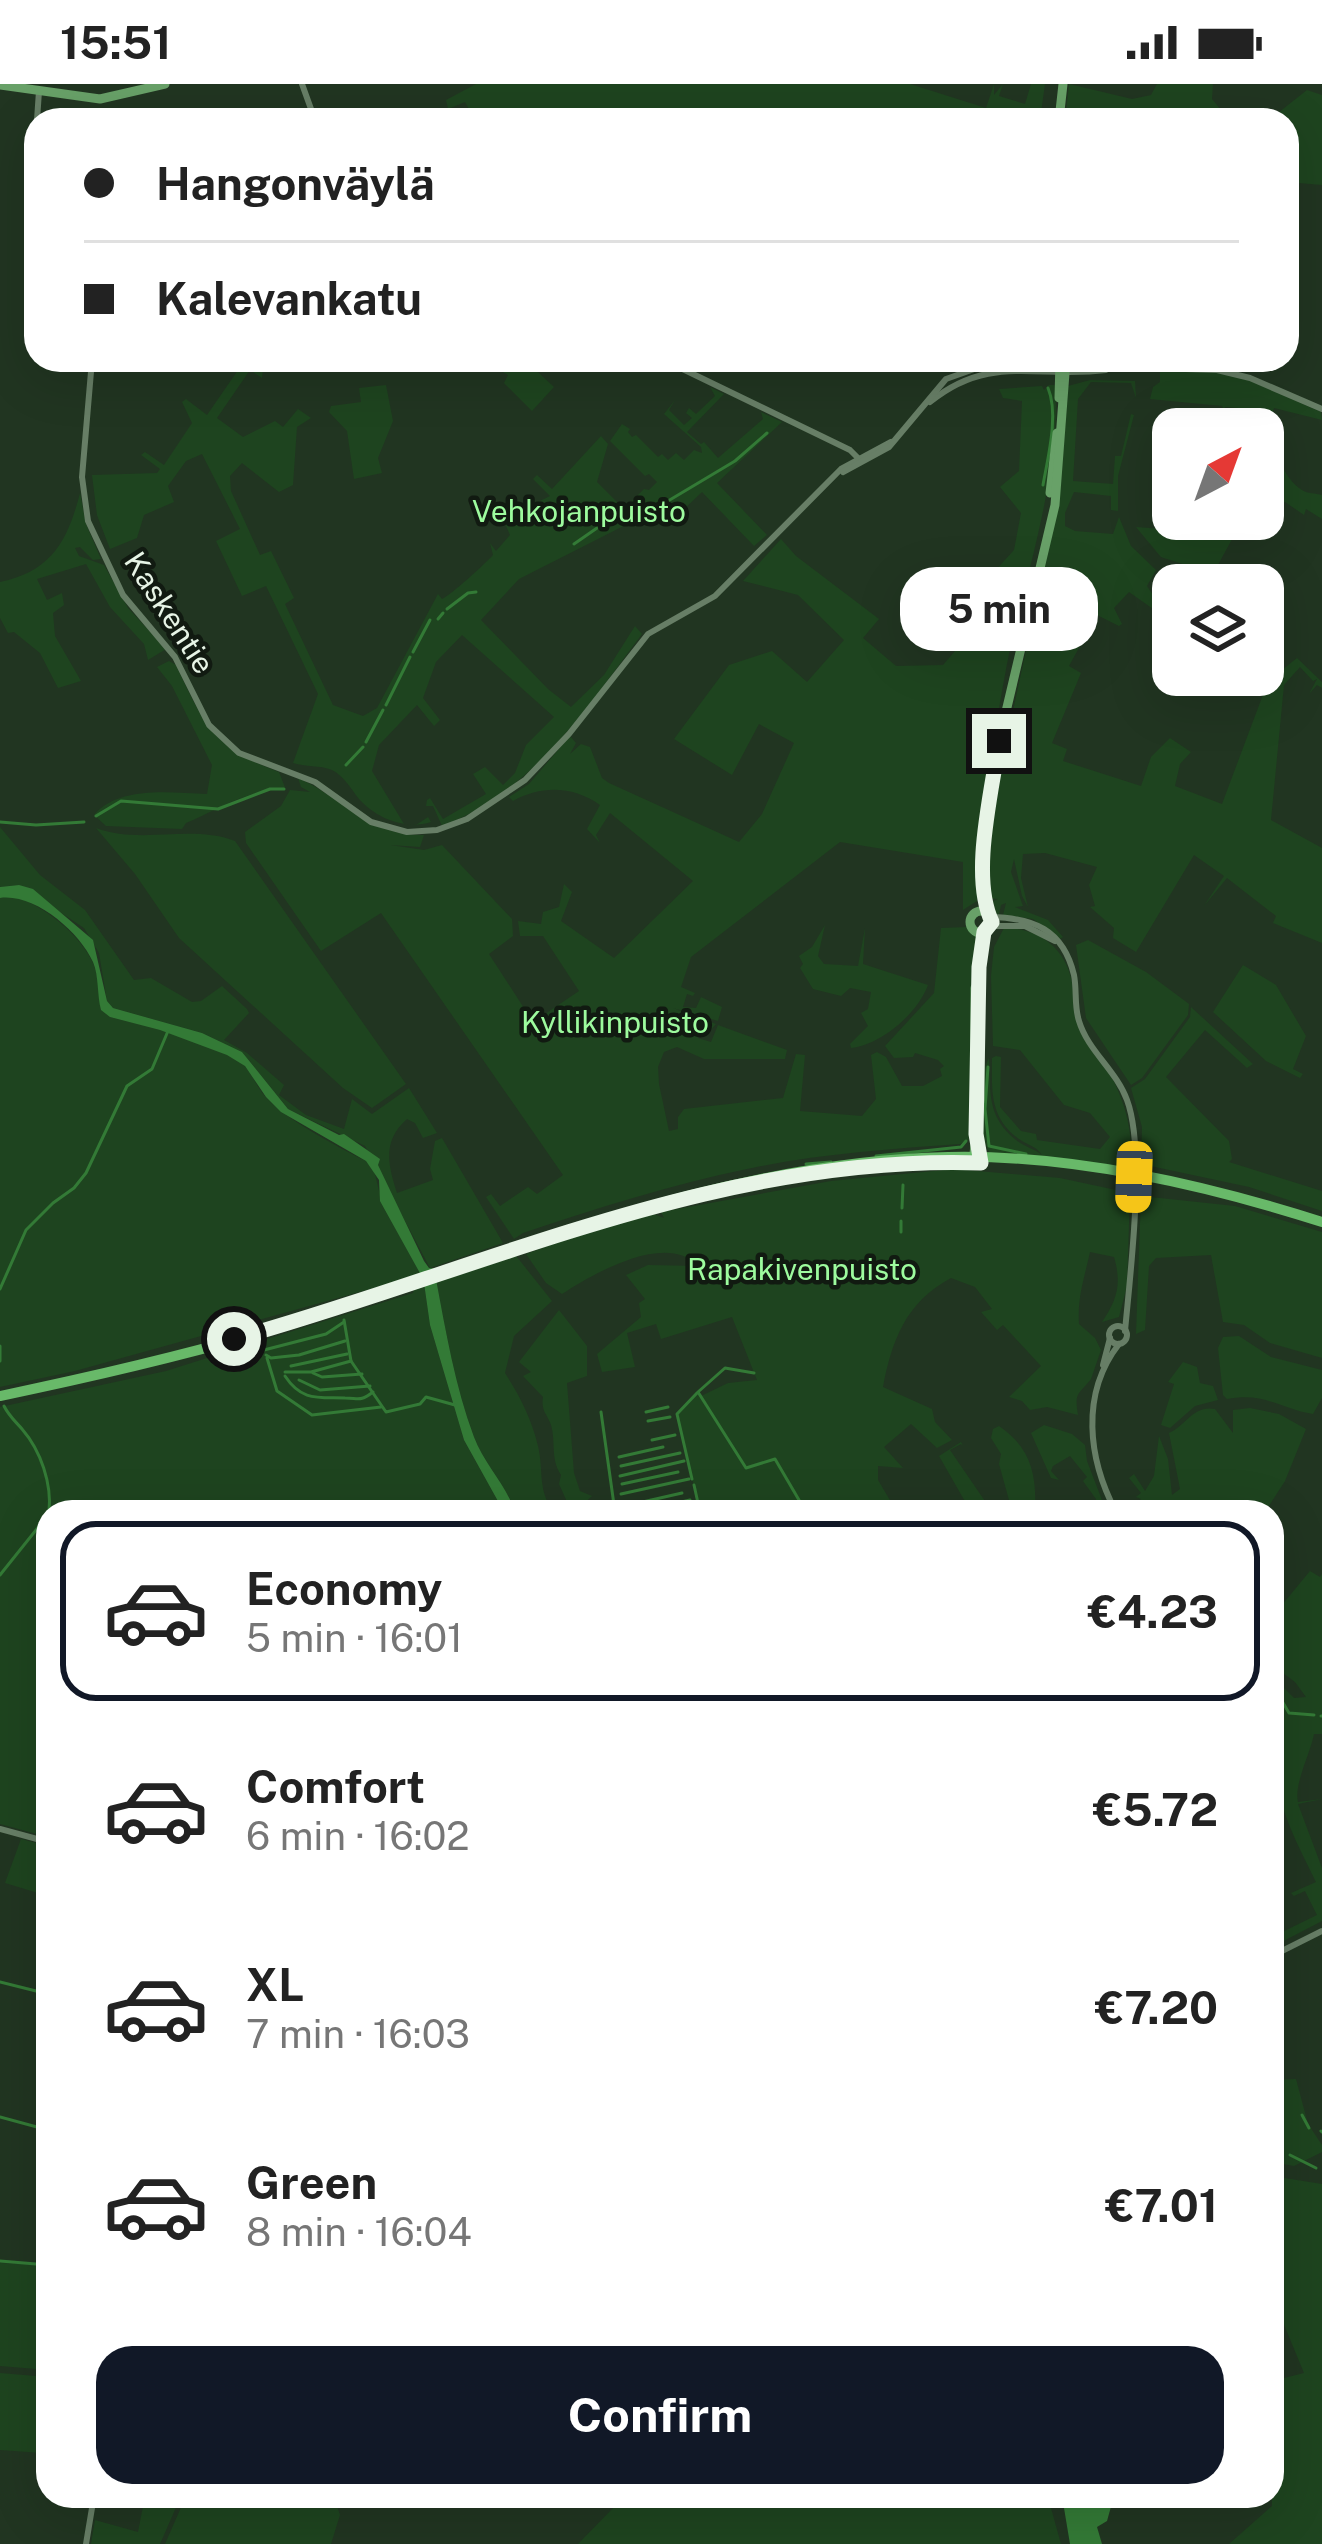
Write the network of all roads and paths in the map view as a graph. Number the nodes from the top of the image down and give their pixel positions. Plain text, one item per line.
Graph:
1 (165, 84) edge
2 (0, 85) edge
3 (39, 91) junction
4 (38, 108) edge
5 (91, 372) edge
6 (689, 372) edge
7 (962, 372) edge
8 (1062, 372) edge
9 (1204, 372) edge
10 (1322, 409) edge
11 (857, 461) junction
12 (984, 922) junction
13 (977, 1160) junction
14 (1322, 1222) edge
15 (1127, 1306) junction
16 (1116, 1327) junction
17 (1125, 1331) junction
18 (1109, 1338) junction
19 (1119, 1344) junction
20 (1104, 1369) junction
21 (0, 1396) edge
22 (1111, 1500) edge
23 (0, 1829) edge
24 (36, 1839) edge
25 (1322, 1930) edge
26 (1284, 1950) edge
27 (92, 2508) edge
28 (86, 2544) edge

1 - 3 main road
2 - 3 main road
3 - 4 street
5 - 11 street, Kaskentie
6 - 11 street
7 - 11 street, Kaskentie
8 - 12 main road
9 - 10 street, Kaskentie
12 - 13 main road
12 - 15 street
13 - 14 highway
13 - 21 highway
15 - 16 street
15 - 17 street
16 - 17 street
16 - 18 street
17 - 19 street
18 - 19 street
18 - 20 street
19 - 20 street
20 - 22 street
23 - 24 street
25 - 26 street
27 - 28 street

